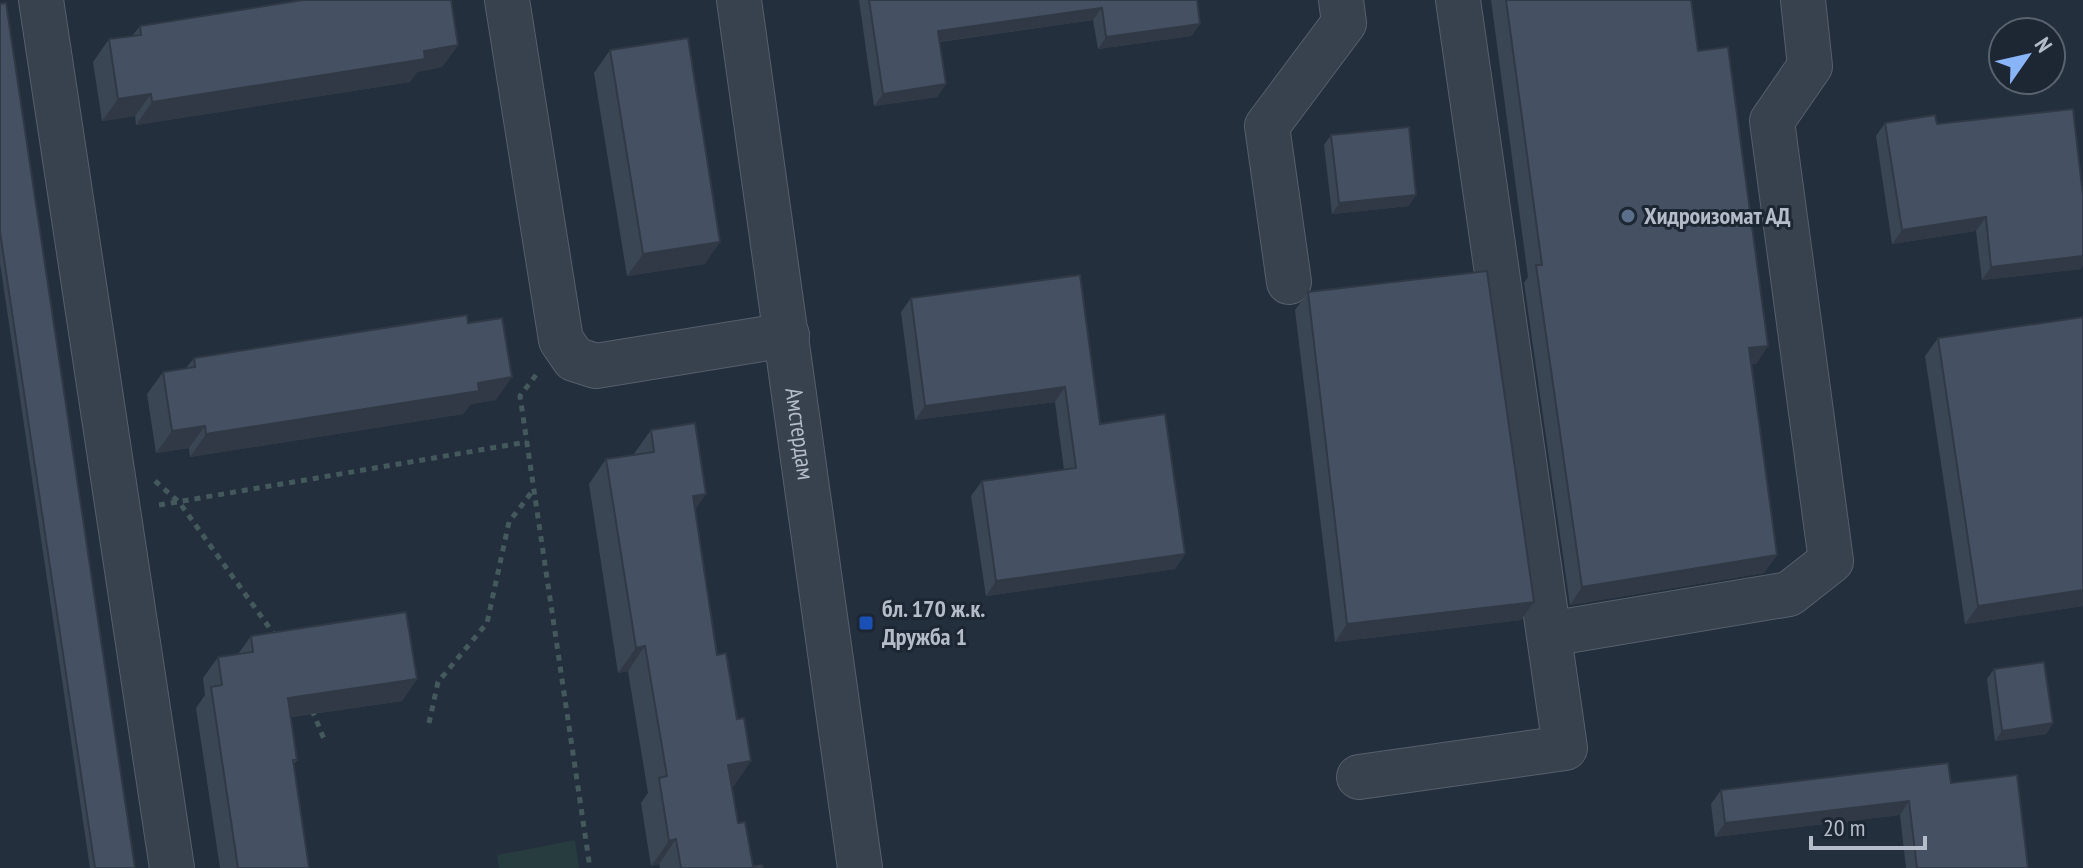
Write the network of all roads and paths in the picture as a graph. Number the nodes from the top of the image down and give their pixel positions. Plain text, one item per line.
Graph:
1 (41, 0) edge
2 (739, 0) edge
3 (1341, 0) edge
4 (1458, 0) edge
5 (1803, 0) edge
6 (515, 1) edge
7 (1289, 282) dead end
8 (787, 335) junction
9 (561, 340) junction
10 (527, 442) junction
11 (155, 481) dead end
12 (534, 489) junction
13 (179, 502) junction
14 (118, 512) junction
15 (1549, 634) junction
16 (284, 647) edge
17 (307, 699) edge
18 (429, 723) dead end
19 (324, 739) dead end
20 (1359, 777) dead end
21 (172, 868) edge
22 (590, 868) edge
23 (860, 868) edge

1 - 14 street
2 - 8 street, Амстердам
3 - 7 street
4 - 15 street
5 - 15 street
6 - 9 street
8 - 9 street
8 - 23 street, Амстердам
9 - 10 path
10 - 12 path
10 - 13 path
11 - 13 path
12 - 18 path
12 - 22 path
13 - 14 path
13 - 16 path
14 - 21 street
15 - 20 street
17 - 19 path

